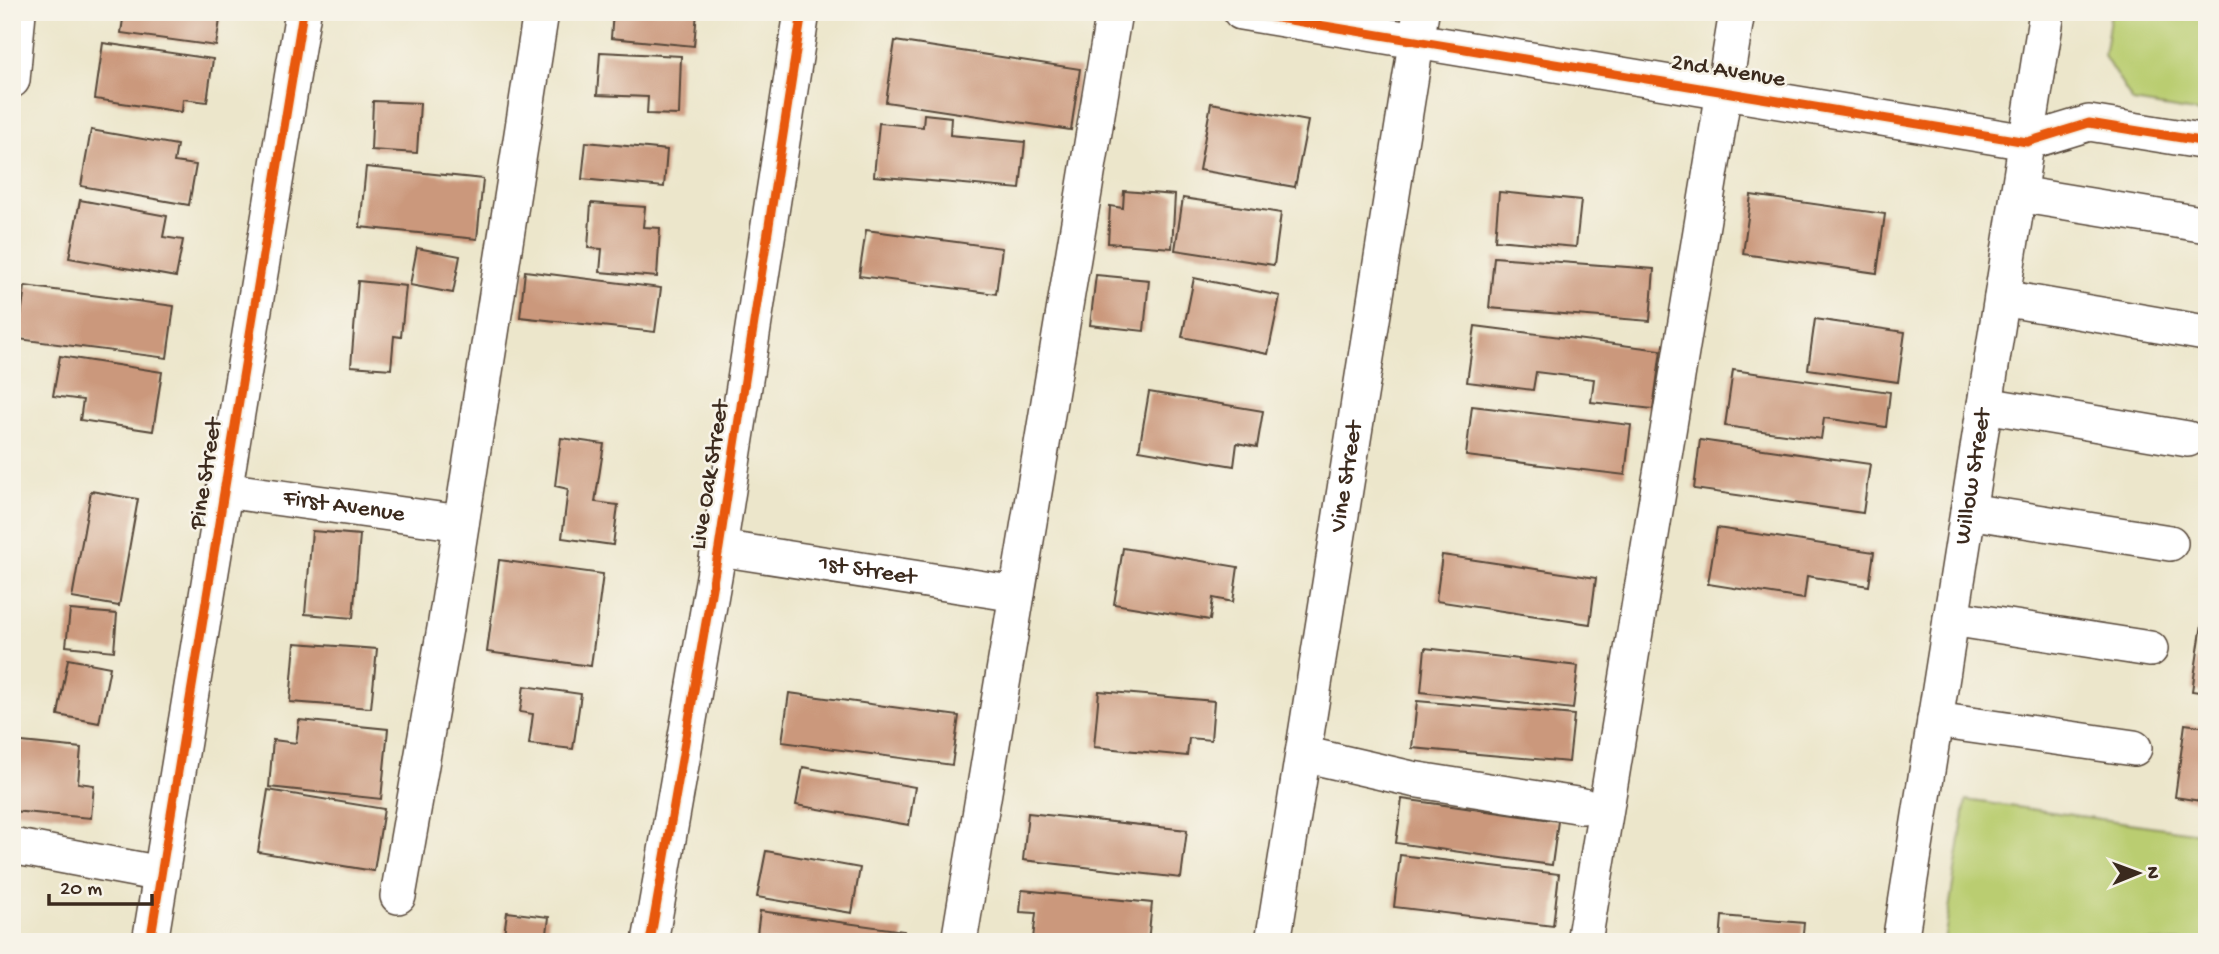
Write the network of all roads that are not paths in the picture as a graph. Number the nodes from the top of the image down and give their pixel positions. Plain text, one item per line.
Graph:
1 (18, 12) edge
2 (303, 12) edge
3 (541, 12) edge
4 (802, 12) edge
5 (1114, 12) edge
6 (1241, 12) edge
7 (1737, 12) edge
8 (2047, 12) edge
9 (1418, 27) edge
10 (12, 80) edge
11 (1725, 91) junction
12 (2026, 142) junction
13 (2207, 142) edge
14 (2018, 194) junction
15 (2207, 225) edge
16 (2002, 298) junction
17 (2205, 333) dead end
18 (1985, 405) junction
19 (2188, 439) dead end
20 (224, 490) junction
21 (1968, 511) junction
22 (461, 523) junction
23 (2170, 544) dead end
24 (719, 548) junction
25 (1017, 594) junction
26 (1951, 618) junction
27 (2150, 649) dead end
28 (1935, 720) junction
29 (2134, 748) dead end
30 (1303, 754) junction
31 (1583, 806) dead end
32 (12, 846) edge
33 (161, 874) junction
34 (398, 896) dead end
35 (150, 942) edge
36 (650, 942) edge
37 (959, 942) edge
38 (1273, 942) edge
39 (1584, 942) edge
40 (1900, 942) edge

1 - 10 street
2 - 20 street, Pine Street
3 - 22 street
4 - 24 street, Live Oak Street
5 - 25 street
6 - 9 street, 2nd Avenue
7 - 11 street
8 - 12 street, Willow Street
9 - 11 street, 2nd Avenue
9 - 30 street, Vine Street
11 - 12 street, 2nd Avenue
11 - 39 street
12 - 13 street, 2nd Avenue
12 - 14 street, Willow Street
14 - 15 street
14 - 16 street, Willow Street
16 - 17 street
16 - 18 street, Willow Street
18 - 19 street
18 - 21 street, Willow Street
20 - 22 street, First Avenue
20 - 33 street, Pine Street
21 - 23 street
21 - 26 street, Willow Street
22 - 34 street
24 - 25 street, 1st Street
24 - 36 street, Live Oak Street
25 - 37 street
26 - 27 street
26 - 28 street, Willow Street
28 - 29 street
28 - 40 street, Willow Street
30 - 31 street
30 - 38 street, Vine Street
32 - 33 street
33 - 35 street, Pine Street

